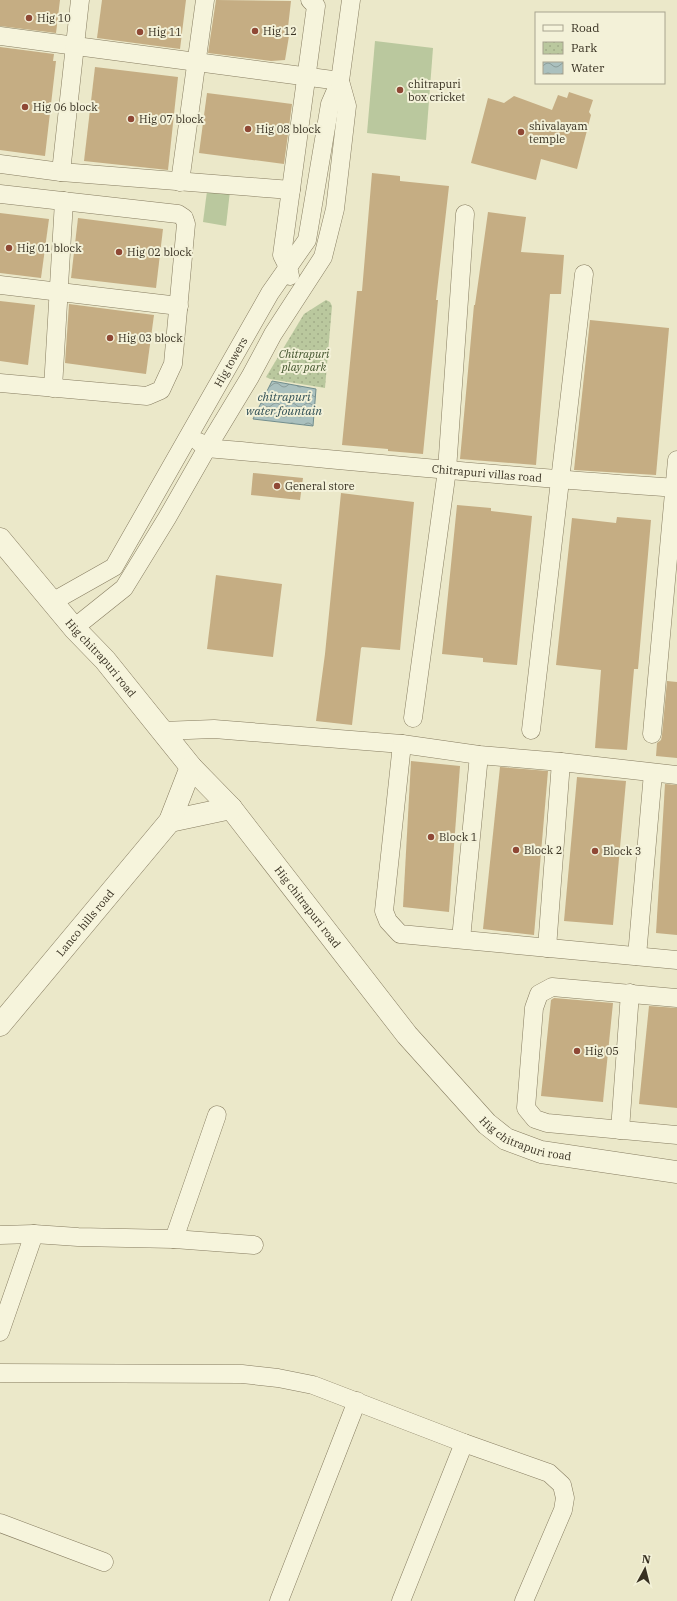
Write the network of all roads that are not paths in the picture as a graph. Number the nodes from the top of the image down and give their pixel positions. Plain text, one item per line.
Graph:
1 (80, 0) edge
2 (205, 0) edge
3 (310, 0) edge
4 (351, 0) edge
5 (0, 36) edge
6 (75, 46) junction
7 (197, 61) junction
8 (307, 76) junction
9 (340, 81) junction
10 (0, 164) edge
11 (61, 172) junction
12 (180, 182) junction
13 (291, 190) junction
14 (0, 194) edge
15 (64, 201) junction
16 (465, 214) dead end
17 (288, 267) junction
18 (584, 274) dead end
19 (0, 285) edge
20 (58, 293) junction
21 (296, 298) junction
22 (178, 306) junction
23 (0, 383) edge
24 (53, 388) junction
25 (189, 435) junction
26 (207, 448) junction
27 (677, 460) edge
28 (447, 470) junction
29 (561, 479) junction
30 (676, 487) edge
31 (0, 539) edge
32 (52, 602) junction
33 (74, 628) junction
34 (413, 718) dead end
35 (531, 730) dead end
36 (162, 731) junction
37 (652, 734) dead end
38 (402, 744) junction
39 (479, 755) junction
40 (561, 762) junction
41 (191, 767) junction
42 (652, 773) junction
43 (677, 775) edge
44 (231, 808) junction
45 (170, 821) junction
46 (461, 940) junction
47 (547, 948) junction
48 (637, 956) junction
49 (677, 960) edge
50 (630, 993) junction
51 (677, 998) edge
52 (0, 1025) edge
53 (217, 1115) dead end
54 (620, 1130) junction
55 (677, 1135) edge
56 (677, 1172) edge
57 (34, 1234) junction
58 (0, 1235) edge
59 (174, 1239) junction
60 (254, 1245) dead end
61 (0, 1332) edge
62 (0, 1373) edge
63 (357, 1401) junction
64 (464, 1443) junction
65 (0, 1523) edge
66 (104, 1562) dead end
67 (279, 1601) edge
68 (401, 1601) edge
69 (524, 1601) edge

1 - 6 street
2 - 7 street
3 - 8 street
4 - 9 street
5 - 6 street
6 - 7 street
6 - 11 street
7 - 8 street
7 - 12 street
8 - 9 street
8 - 13 street
9 - 17 street, Hig towers
9 - 21 street
10 - 11 street
11 - 12 street
12 - 13 street
13 - 17 street
14 - 15 street
15 - 20 street
15 - 22 street
16 - 28 street
17 - 21 street
17 - 25 street, Hig towers
18 - 29 street
19 - 20 street
20 - 22 street
20 - 24 street
21 - 26 street
22 - 24 street
23 - 24 street
25 - 26 street
25 - 32 street, Hig towers
26 - 28 street, Chitrapuri villas road
26 - 33 street
27 - 30 street
28 - 29 street, Chitrapuri villas road
28 - 34 street
29 - 30 street, Chitrapuri villas road
29 - 35 street
30 - 37 street
31 - 32 street, Hig chitrapuri road
32 - 33 street, Hig chitrapuri road
33 - 36 street, Hig chitrapuri road
36 - 38 street
36 - 41 street, Hig chitrapuri road
38 - 39 street
38 - 46 street
39 - 40 street
39 - 46 street
40 - 42 street
40 - 47 street
41 - 44 street, Hig chitrapuri road
41 - 45 street, Lanco hills road
42 - 43 street
42 - 48 street
44 - 45 street
44 - 56 street, Hig chitrapuri road
45 - 52 street, Lanco hills road
46 - 47 street
47 - 48 street
48 - 49 street
50 - 51 street
50 - 54 street
50 - 54 street
53 - 59 street
54 - 55 street
57 - 58 street
57 - 59 street
57 - 61 street
59 - 60 street
62 - 63 street
63 - 64 street
63 - 67 street
64 - 68 street
64 - 69 street
65 - 66 street

